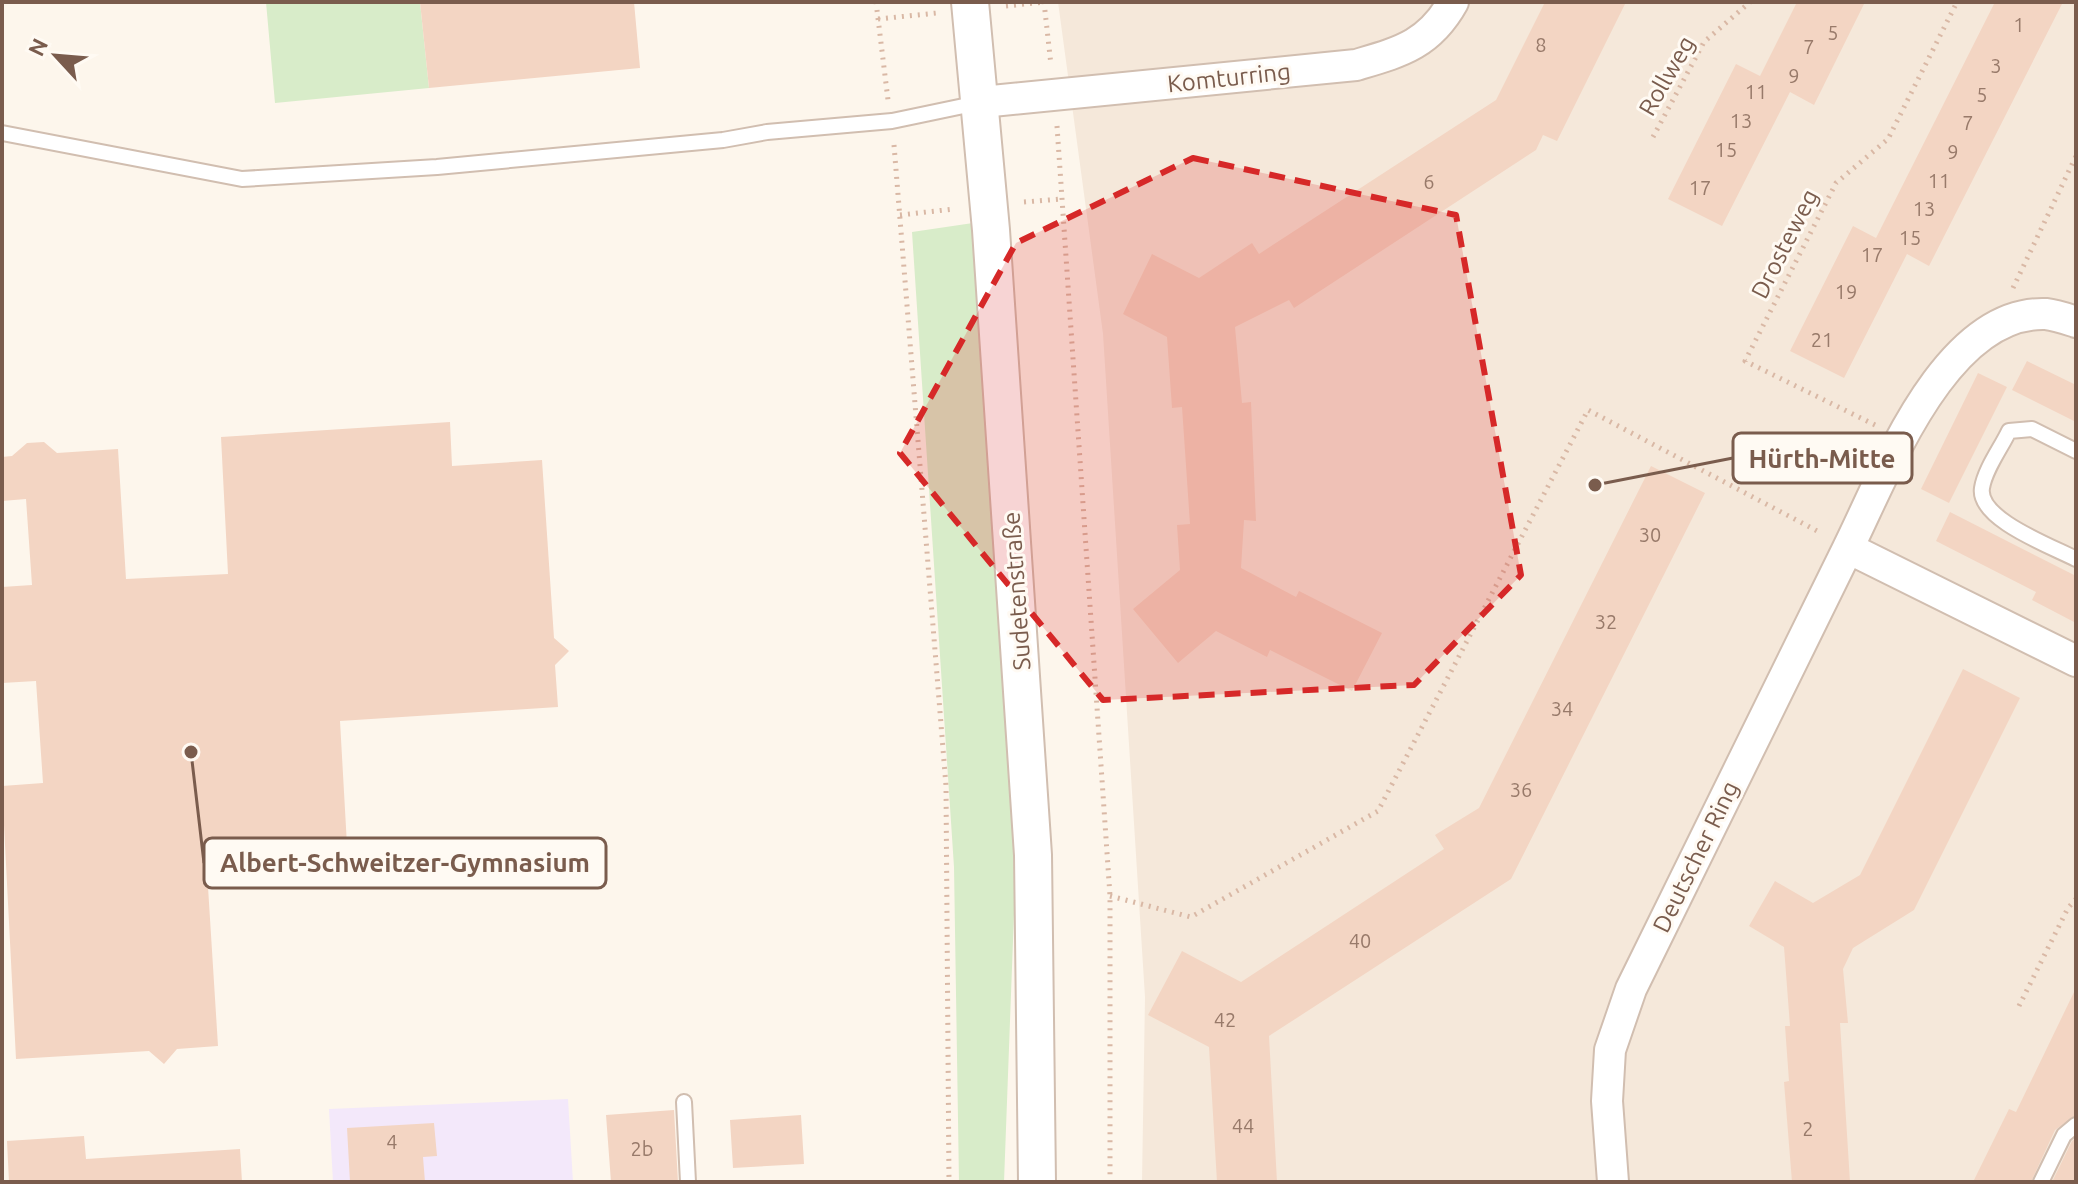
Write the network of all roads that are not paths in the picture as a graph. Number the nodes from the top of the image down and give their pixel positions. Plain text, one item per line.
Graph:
1 (970, 2) edge
2 (1453, 2) edge
3 (982, 102) junction
4 (2, 133) edge
5 (2076, 322) edge
6 (2076, 451) edge
7 (1848, 548) junction
8 (2076, 559) edge
9 (2076, 661) edge
10 (684, 1102) dead end
11 (2076, 1125) edge
12 (688, 1182) edge
13 (1037, 1182) edge
14 (1613, 1182) edge
15 (2041, 1182) edge

1 - 3 street, Sudetenstraße
2 - 3 street, Komturring
3 - 4 lane
3 - 13 street, Sudetenstraße
5 - 7 street, Deutscher Ring
6 - 8 lane
7 - 9 street
7 - 14 street, Deutscher Ring
10 - 12 lane
11 - 15 lane

